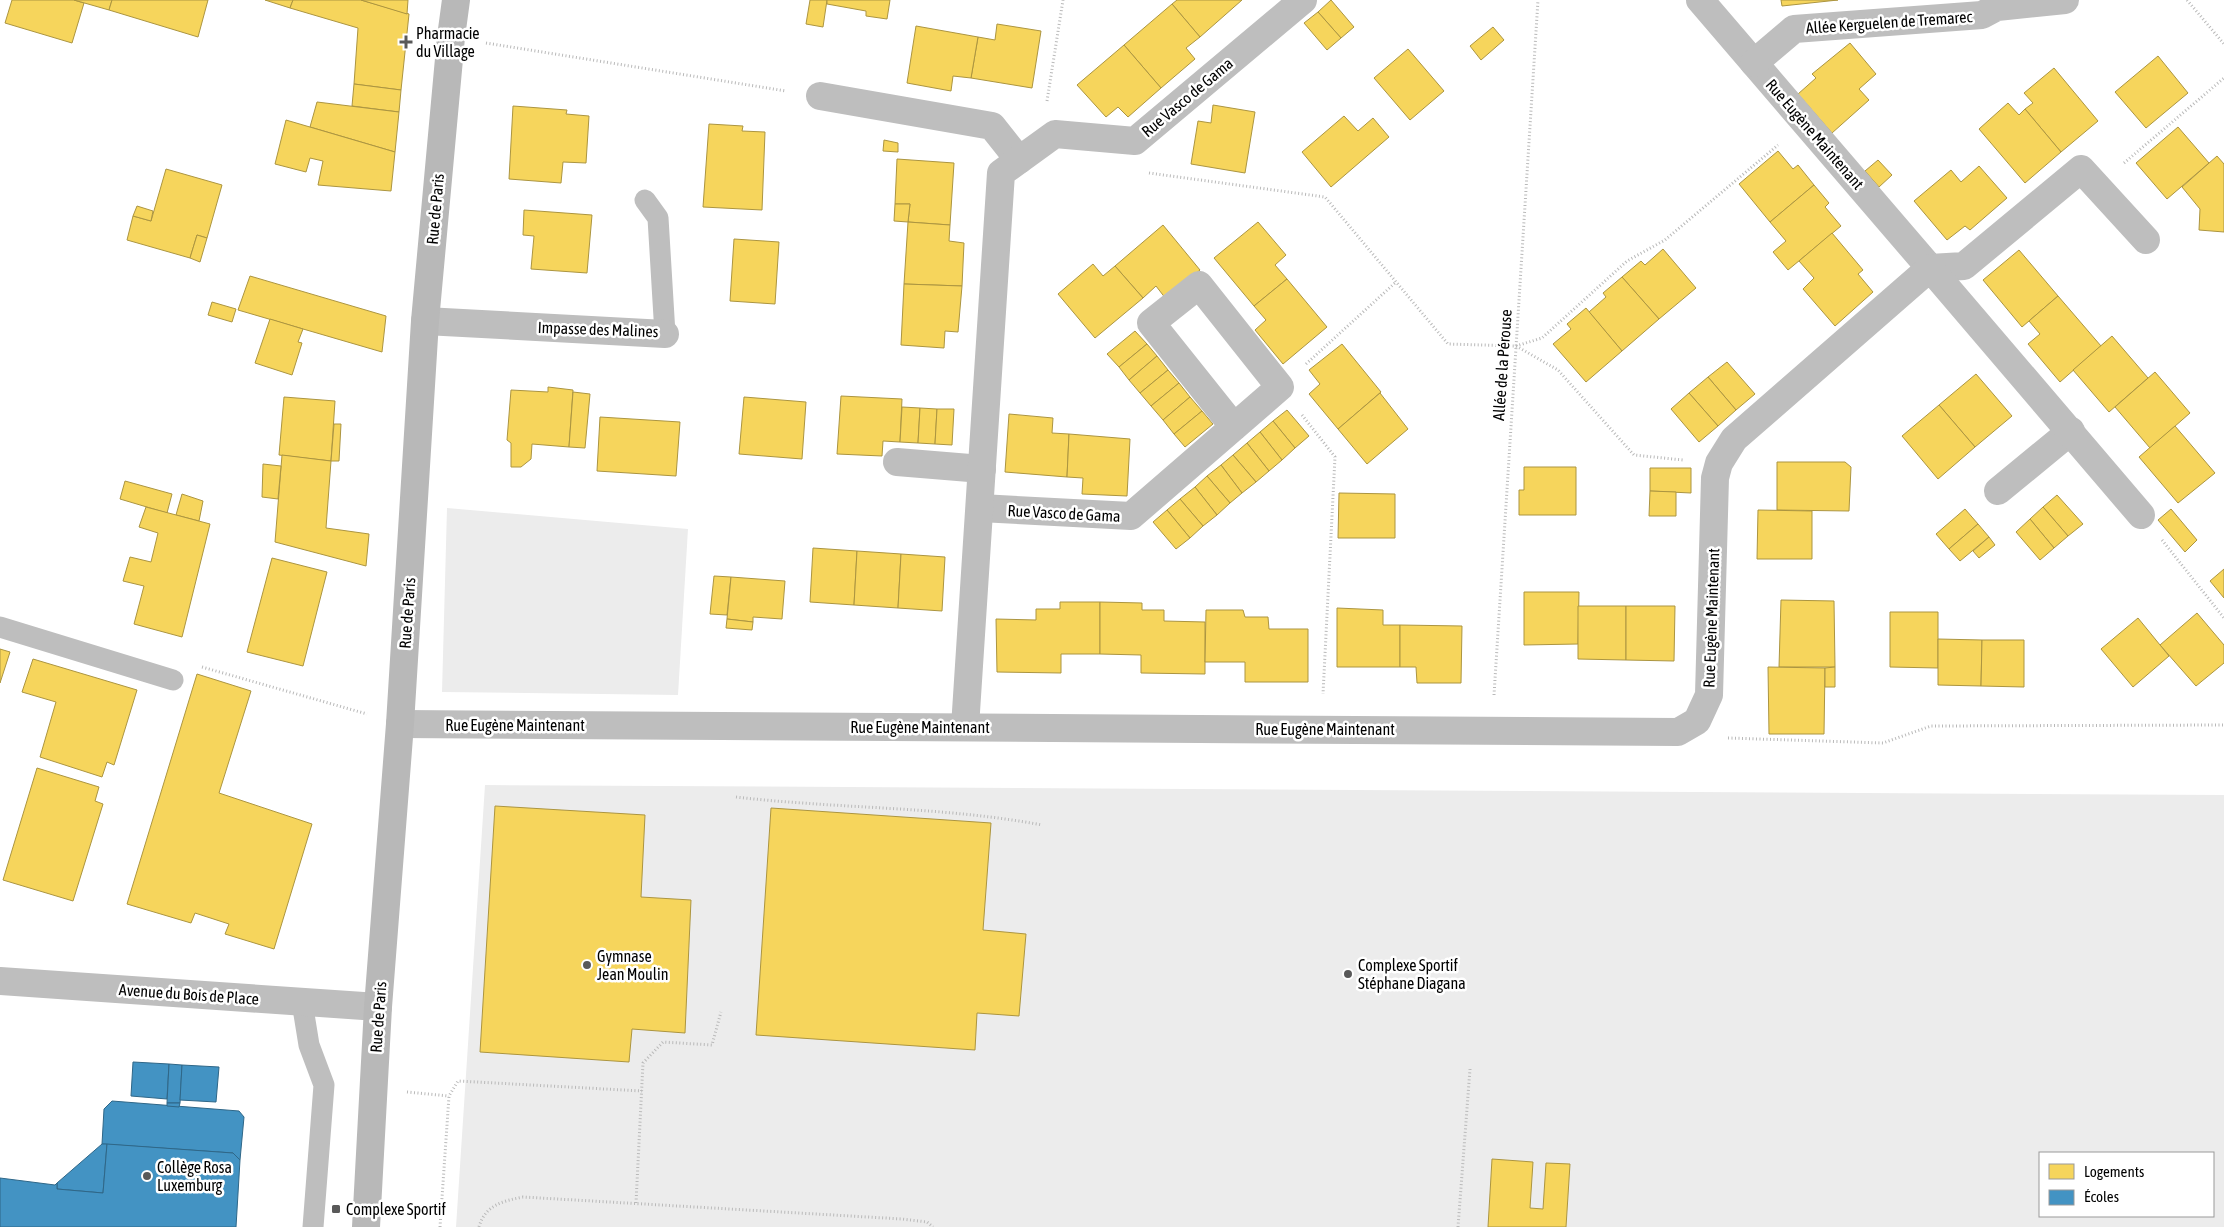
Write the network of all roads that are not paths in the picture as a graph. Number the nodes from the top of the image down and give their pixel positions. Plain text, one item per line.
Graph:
1 (456, 0) edge
2 (1700, 0) edge
3 (2065, 0) edge
4 (1290, 4) edge
5 (1948, 9) edge
6 (1754, 63) junction
7 (820, 96) road end
8 (1030, 152) junction
9 (645, 200) dead end
10 (2146, 240) dead end
11 (1930, 268) junction
12 (425, 321) junction
13 (665, 334) joint
14 (1234, 427) junction
15 (2071, 431) junction
16 (898, 462) dead end
17 (982, 469) junction
18 (1998, 491) dead end
19 (980, 508) junction
20 (2141, 515) road end
21 (0, 627) edge
22 (173, 680) road end
23 (400, 724) junction
24 (965, 727) junction
25 (0, 981) edge
26 (302, 1002) junction
27 (378, 1007) junction
28 (313, 1227) edge
29 (366, 1227) edge

1 - 12 street, Rue de Paris
2 - 6 street, Rue Eugène Maintenant
3 - 5 street, Allée Kerguelen de Tremarec
4 - 8 street, Rue Vasco de Gama
5 - 6 street, Allée Kerguelen de Tremarec
6 - 11 street, Rue Eugène Maintenant
7 - 8 street
8 - 17 street, Rue Vasco de Gama
9 - 13 lane, Impasse des Malines
10 - 11 street
11 - 15 street, Rue Eugène Maintenant
11 - 24 street, Rue Eugène Maintenant
12 - 13 street, Impasse des Malines
12 - 23 street, Rue de Paris
14 - 14 street, Rue Vasco de Gama
14 - 19 street, Rue Vasco de Gama
15 - 18 street
15 - 20 street, Rue Eugène Maintenant
16 - 17 street
17 - 19 street, Rue Vasco de Gama
19 - 24 street, Rue Vasco de Gama
21 - 22 lane
23 - 24 street, Rue Eugène Maintenant
23 - 27 street, Rue de Paris
25 - 26 street, Avenue du Bois de Place
26 - 27 street, Avenue du Bois de Place
26 - 28 lane
27 - 29 street, Rue de Paris

